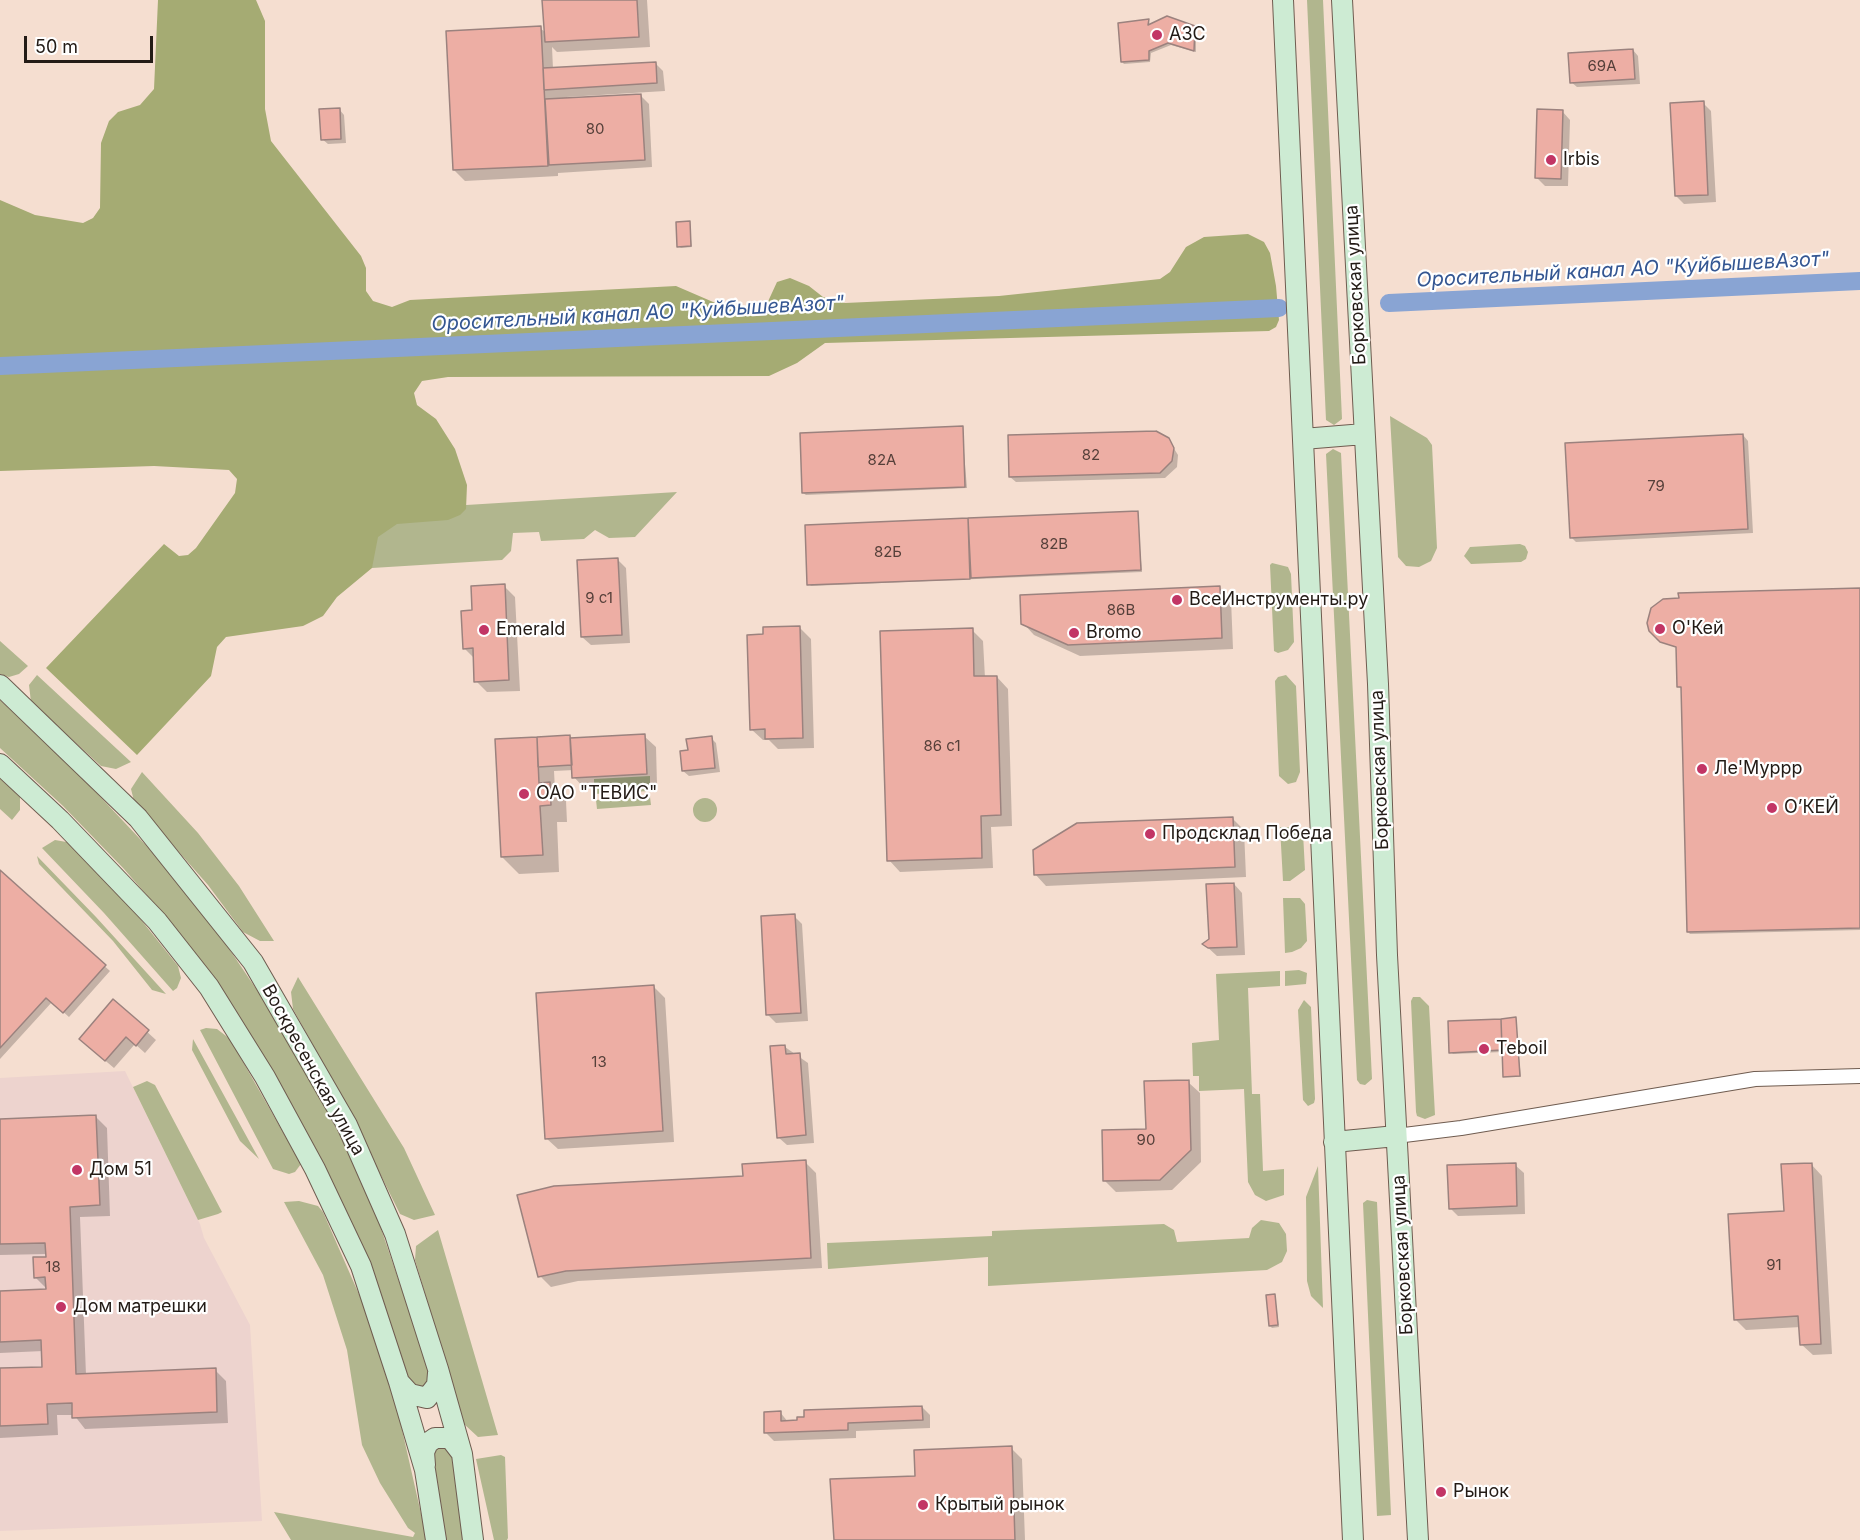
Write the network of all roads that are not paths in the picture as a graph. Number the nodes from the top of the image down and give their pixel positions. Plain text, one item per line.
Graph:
1 (1282, 0) edge
2 (1342, 0) edge
3 (1364, 434) junction
4 (1303, 440) junction
5 (0, 685) edge
6 (0, 764) edge
7 (1860, 1076) edge
8 (1396, 1136) junction
9 (1334, 1142) junction
10 (438, 1370) junction
11 (399, 1382) junction
12 (462, 1454) junction
13 (425, 1470) junction
14 (436, 1540) edge
15 (473, 1540) edge
16 (1353, 1540) edge
17 (1418, 1540) edge

1 - 4 main road
2 - 3 main road, Борковская улица
3 - 4 main road
3 - 8 main road, Борковская улица
4 - 9 main road
5 - 10 main road, Воскресенская улица
6 - 11 main road
7 - 8 street
8 - 9 main road
8 - 17 main road, Борковская улица
9 - 16 main road
10 - 11 main road
10 - 12 main road, Воскресенская улица
11 - 13 main road
12 - 13 main road
12 - 15 main road, Воскресенская улица
13 - 14 main road

